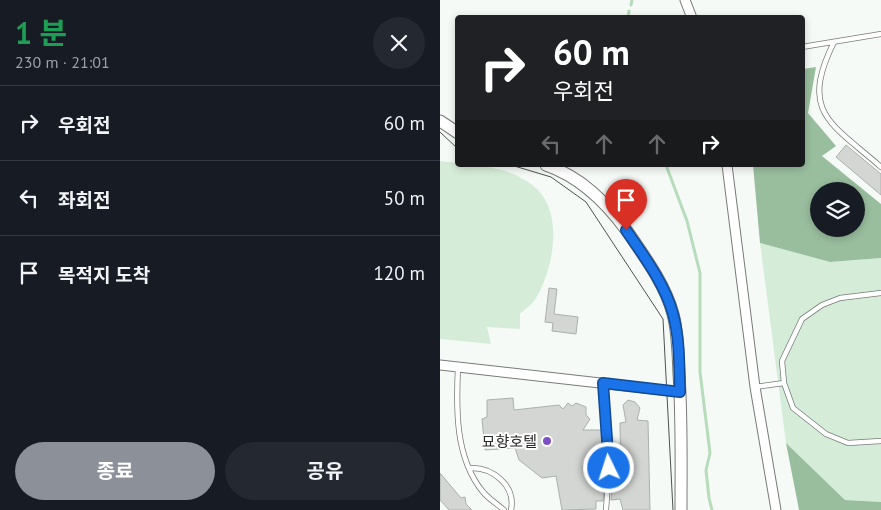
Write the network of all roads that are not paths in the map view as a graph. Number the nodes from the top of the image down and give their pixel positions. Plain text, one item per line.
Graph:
1 (685, 0) edge
2 (691, 15) edge
3 (881, 34) edge
4 (834, 42) junction
5 (805, 47) edge
6 (440, 121) edge
7 (455, 131) edge
8 (550, 167) edge
9 (727, 167) edge
10 (881, 167) edge
11 (881, 293) edge
12 (440, 365) edge
13 (458, 367) junction
14 (603, 383) junction
15 (784, 383) junction
16 (755, 387) junction
17 (680, 392) junction
18 (881, 441) edge
19 (470, 468) junction
20 (504, 510) edge
21 (511, 510) edge
22 (606, 510) edge
23 (681, 510) edge
24 (776, 510) edge

1 - 2 street
3 - 4 lane
4 - 5 lane
4 - 10 lane
6 - 7 street
8 - 17 street
9 - 16 street
11 - 15 lane
12 - 13 street
13 - 14 street
13 - 19 lane
14 - 17 street
14 - 22 lane
15 - 16 lane
15 - 18 lane
16 - 24 street
17 - 23 street
19 - 20 lane
19 - 21 lane

